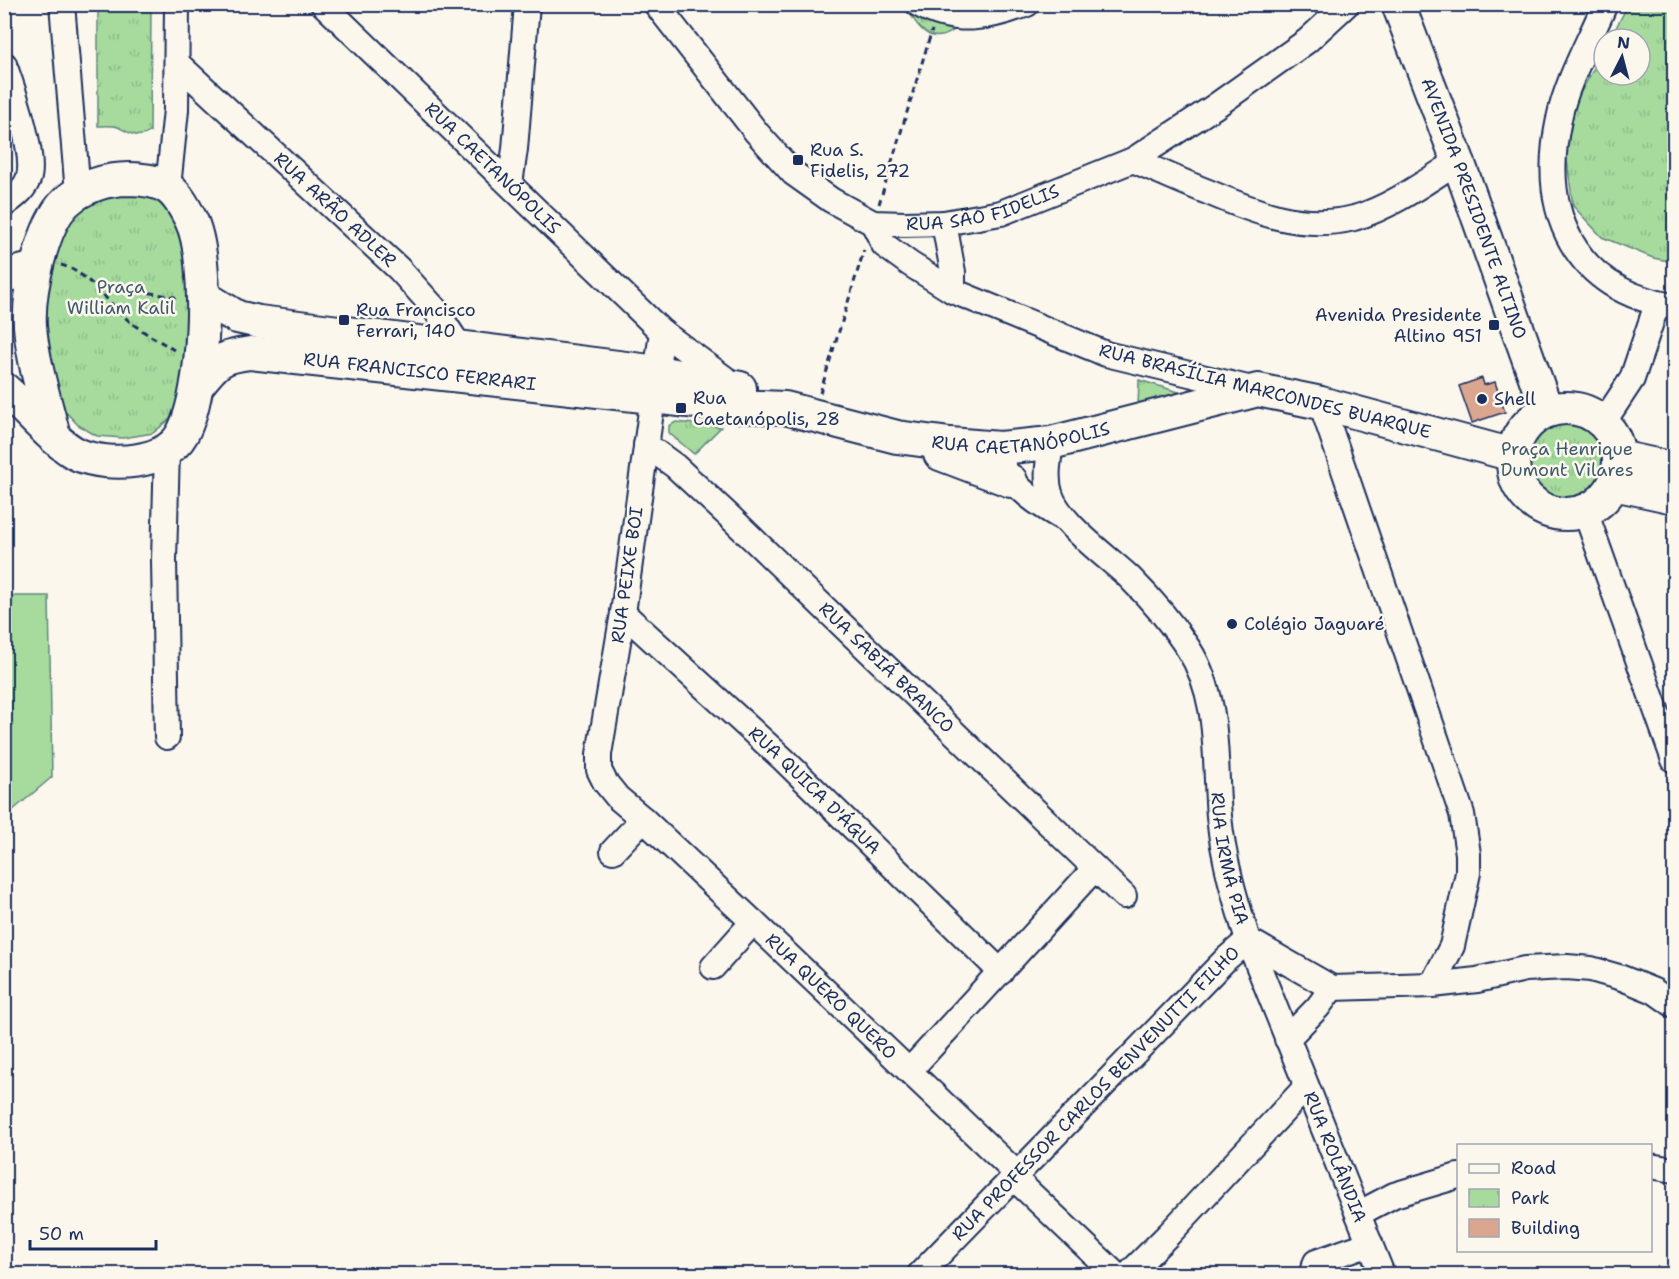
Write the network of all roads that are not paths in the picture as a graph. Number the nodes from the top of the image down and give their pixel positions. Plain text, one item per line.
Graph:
1 (62, 4) edge
2 (177, 4) edge
3 (323, 4) edge
4 (527, 4) edge
5 (656, 4) edge
6 (918, 4) edge
7 (1028, 4) edge
8 (1347, 4) edge
9 (1398, 4) edge
10 (1605, 4) edge
11 (4, 64) edge
12 (178, 64) junction
13 (1133, 160) junction
14 (1458, 161) junction
15 (510, 184) junction
16 (168, 187) junction
17 (78, 193) junction
18 (4, 205) edge
19 (873, 223) junction
20 (944, 223) junction
21 (38, 264) junction
22 (4, 276) edge
23 (953, 291) junction
24 (204, 297) junction
25 (1666, 305) edge
26 (662, 332) junction
27 (461, 361) junction
28 (656, 384) junction
29 (197, 386) junction
30 (735, 386) junction
31 (4, 389) edge
32 (1258, 390) junction
33 (1321, 403) junction
34 (785, 408) junction
35 (1547, 411) junction
36 (1603, 423) junction
37 (54, 436) junction
38 (897, 437) junction
39 (1051, 443) junction
40 (646, 445) junction
41 (1000, 448) junction
42 (167, 450) junction
43 (1513, 455) junction
44 (1674, 468) edge
45 (1616, 470) junction
46 (1011, 481) junction
47 (1674, 497) edge
48 (1586, 511) junction
49 (1069, 522) junction
50 (623, 613) junction
51 (166, 737) dead end
52 (599, 754) joint
53 (1674, 760) edge
54 (643, 819) junction
55 (613, 851) dead end
56 (1095, 868) junction
57 (1124, 896) dead end
58 (753, 922) junction
59 (1248, 940) junction
60 (713, 967) dead end
61 (1001, 972) junction
62 (1432, 986) junction
63 (1332, 988) junction
64 (1674, 1005) edge
65 (1287, 1039) junction
66 (910, 1070) junction
67 (1306, 1087) junction
68 (1652, 1166) edge
69 (1674, 1170) edge
70 (1015, 1175) junction
71 (1457, 1176) edge
72 (1358, 1214) junction
73 (1370, 1243) junction
74 (920, 1275) edge
75 (1115, 1275) edge
76 (1129, 1275) edge
77 (1314, 1275) edge
78 (1382, 1275) edge

1 - 17 street
2 - 12 street
3 - 15 street, RUA CAETANÓPOLIS
4 - 15 street
5 - 19 street, RUA SÃO FIDELIS
6 - 7 street
8 - 13 street, RUA SÃO FIDELIS
9 - 14 main road, AVENIDA PRESIDENTE ALTINO
10 - 25 street
11 - 18 street
12 - 16 street
12 - 27 street, RUA ARÃO ADLER
13 - 14 street
13 - 20 street, RUA SÃO FIDELIS
14 - 35 main road, AVENIDA PRESIDENTE ALTINO
15 - 26 street, RUA CAETANÓPOLIS
16 - 17 main road
16 - 24 main road
17 - 21 main road
19 - 20 street, RUA SÃO FIDELIS
19 - 23 street, RUA BRASÍLIA MARCONDES BUARQUE
20 - 23 street
21 - 22 main road
21 - 37 main road
23 - 32 street, RUA BRASÍLIA MARCONDES BUARQUE
24 - 27 main road, RUA FRANCISCO FERRARI
24 - 29 main road
25 - 36 street
26 - 28 street
26 - 30 street, RUA CAETANÓPOLIS
27 - 28 main road, RUA FRANCISCO FERRARI
27 - 29 main road, RUA FRANCISCO FERRARI
28 - 30 main road, RUA CAETANÓPOLIS
28 - 34 main road, RUA CAETANÓPOLIS
28 - 40 street, RUA PEIXE BOI
29 - 42 main road
30 - 34 main road, RUA CAETANÓPOLIS
31 - 37 main road
32 - 33 main road, RUA BRASÍLIA MARCONDES BUARQUE
32 - 39 main road, RUA CAETANÓPOLIS
33 - 43 main road, RUA BRASÍLIA MARCONDES BUARQUE
33 - 62 street
34 - 38 main road, RUA CAETANÓPOLIS
35 - 36 main road
35 - 43 main road
36 - 45 main road
37 - 42 main road
38 - 41 main road, RUA CAETANÓPOLIS
38 - 46 main road
39 - 41 main road, RUA CAETANÓPOLIS
39 - 49 street, RUA IRMÃ PIA
40 - 50 street, RUA PEIXE BOI
40 - 56 street, RUA SABIÁ BRANCO
41 - 46 street, RUA IRMÃ PIA
42 - 51 street
43 - 48 main road
44 - 45 main road
45 - 47 main road
45 - 48 main road
46 - 49 street, RUA IRMÃ PIA
48 - 53 street
49 - 59 street, RUA IRMÃ PIA
50 - 52 street, RUA PEIXE BOI
50 - 61 street, RUA QUICA D'ÁGUA
52 - 54 street, RUA QUERO QUERO
54 - 55 street
54 - 58 street, RUA QUERO QUERO
56 - 57 street, RUA SABIÁ BRANCO
56 - 61 street
58 - 60 street, RUA QUERO QUERO
58 - 66 street, RUA QUERO QUERO
59 - 63 street, RUA IRMÃ PIA
59 - 65 street, RUA ROLÂNDIA
59 - 70 street, RUA PROFESSOR CARLOS BENVENUTTI FILHO
61 - 66 street
62 - 63 street
62 - 64 street
63 - 65 street
65 - 67 street, RUA ROLÂNDIA
66 - 70 street, RUA QUERO QUERO
67 - 72 street, RUA ROLÂNDIA
67 - 76 street
68 - 69 street
70 - 74 street, RUA PROFESSOR CARLOS BENVENUTTI FILHO
70 - 75 street, RUA QUERO QUERO
71 - 72 street
72 - 73 street, RUA ROLÂNDIA
73 - 77 street
73 - 78 street, RUA ROLÂNDIA

